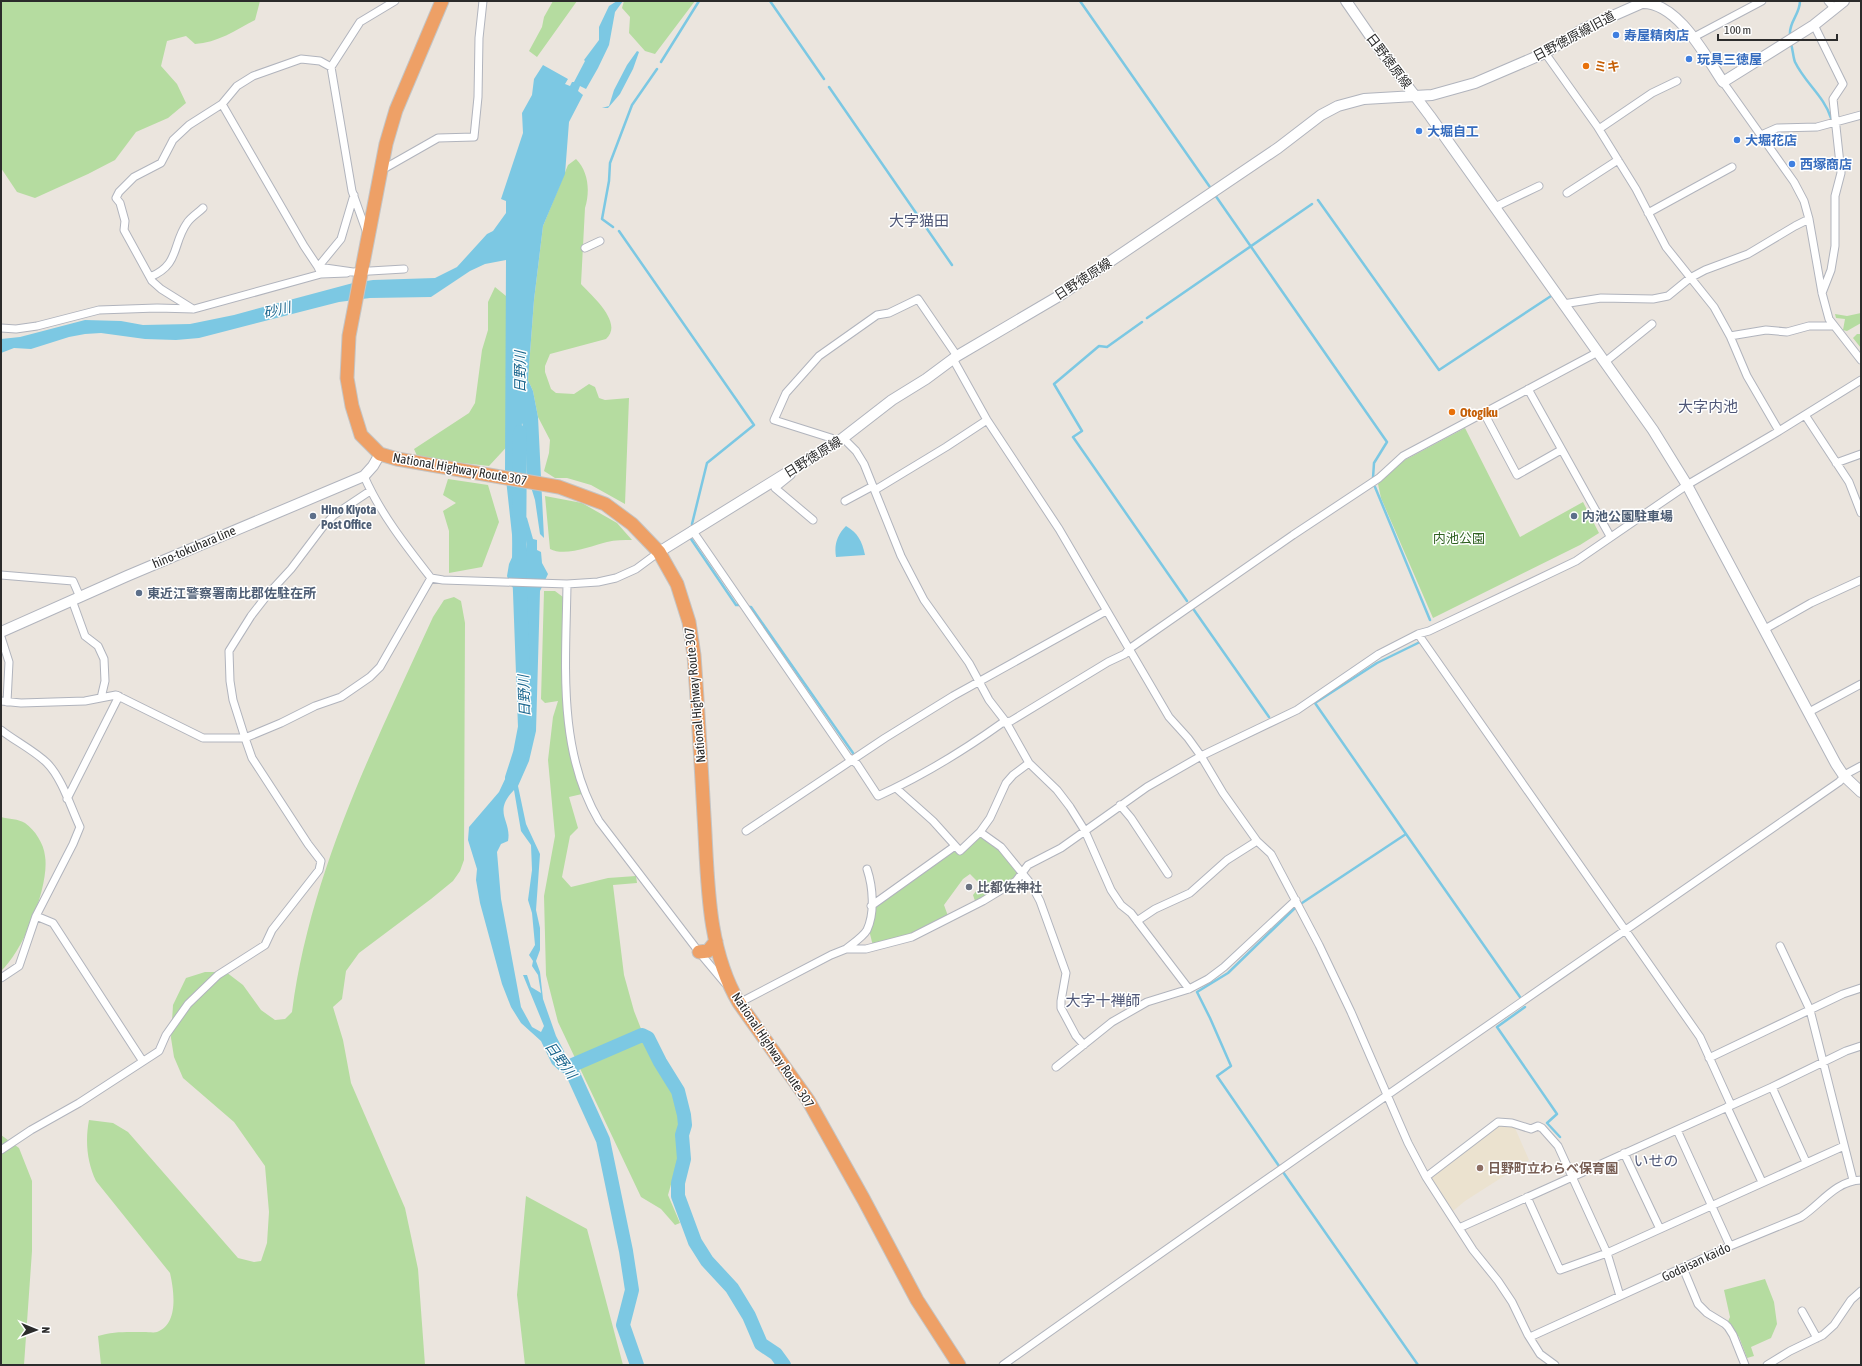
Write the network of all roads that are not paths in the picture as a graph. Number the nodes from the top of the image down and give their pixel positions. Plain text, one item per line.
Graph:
1 (395, 1) edge
2 (442, 1) edge
3 (483, 1) edge
4 (1346, 1) edge
5 (1762, 1) edge
6 (1828, 1) edge
7 (1844, 1) edge
8 (1835, 9) junction
9 (1814, 24) junction
10 (1694, 37) junction
11 (1545, 53) junction
12 (331, 67) junction
13 (1677, 81) dead end
14 (1723, 82) junction
15 (1416, 96) junction
16 (222, 104) junction
17 (1861, 115) edge
18 (1835, 123) junction
19 (1599, 129) junction
20 (1761, 135) junction
21 (1618, 160) junction
22 (1732, 167) dead end
23 (380, 171) junction
24 (1539, 186) dead end
25 (1567, 192) dead end
26 (354, 195) junction
27 (1495, 207) junction
28 (203, 208) dead end
29 (1648, 214) junction
30 (1809, 219) junction
31 (368, 235) junction
32 (600, 241) dead end
33 (585, 248) dead end
34 (318, 267) junction
35 (404, 270) dead end
36 (321, 274) junction
37 (358, 274) junction
38 (150, 277) junction
39 (1690, 278) junction
40 (1822, 293) junction
41 (1564, 304) junction
42 (194, 309) junction
43 (1652, 324) dead end
44 (1834, 326) junction
45 (1, 328) edge
46 (1730, 336) junction
47 (1598, 352) junction
48 (955, 357) junction
49 (1861, 360) edge
50 (1605, 362) junction
51 (1861, 380) edge
52 (1528, 389) junction
53 (1484, 413) junction
54 (1805, 415) junction
55 (987, 420) junction
56 (1779, 431) junction
57 (839, 440) junction
58 (1561, 450) junction
59 (380, 454) junction
60 (1861, 454) edge
61 (1836, 463) junction
62 (790, 471) junction
63 (364, 476) junction
64 (1687, 485) junction
65 (874, 488) junction
66 (370, 491) junction
67 (845, 501) dead end
68 (1861, 513) edge
69 (813, 520) dead end
70 (692, 530) junction
71 (1610, 536) junction
72 (658, 552) junction
73 (1, 575) edge
74 (431, 578) junction
75 (1861, 580) edge
76 (568, 584) junction
77 (76, 599) junction
78 (1106, 610) junction
79 (1765, 629) junction
80 (1, 632) edge
81 (1418, 634) junction
82 (1, 636) edge
83 (1129, 649) junction
84 (979, 682) junction
85 (1861, 684) edge
86 (119, 696) junction
87 (101, 698) junction
88 (4, 701) edge
89 (1809, 712) junction
90 (1006, 722) junction
91 (1, 730) edge
92 (244, 738) junction
93 (1201, 756) junction
94 (852, 760) junction
95 (1029, 763) junction
96 (1861, 766) edge
97 (1844, 776) junction
98 (896, 788) junction
99 (1861, 792) edge
100 (67, 800) junction
101 (1120, 805) junction
102 (746, 831) dead end
103 (1085, 831) junction
104 (980, 832) junction
105 (1257, 841) junction
106 (955, 846) junction
107 (866, 869) dead end
108 (1022, 872) junction
109 (1168, 874) dead end
110 (1296, 900) junction
111 (871, 906) junction
112 (36, 916) junction
113 (1137, 921) junction
114 (1626, 930) junction
115 (716, 942) junction
116 (1780, 946) dead end
117 (846, 949) junction
118 (699, 952) junction
119 (1, 978) edge
120 (1861, 988) edge
121 (1189, 989) junction
122 (732, 991) junction
123 (739, 1003) junction
124 (1810, 1010) junction
125 (1084, 1045) junction
126 (1861, 1046) edge
127 (1709, 1058) junction
128 (142, 1060) junction
129 (1824, 1062) junction
130 (1056, 1067) dead end
131 (1772, 1087) junction
132 (1387, 1096) junction
133 (1729, 1106) junction
134 (1677, 1130) junction
135 (1844, 1146) junction
136 (1, 1150) edge
137 (1624, 1153) junction
138 (1806, 1162) junction
139 (1426, 1177) junction
140 (1572, 1177) junction
141 (1853, 1180) junction
142 (1861, 1180) edge
143 (1762, 1182) junction
144 (1527, 1198) junction
145 (1711, 1205) junction
146 (1459, 1228) junction
147 (1660, 1229) junction
148 (1730, 1246) junction
149 (1607, 1253) junction
150 (1683, 1268) junction
151 (1861, 1291) edge
152 (1620, 1296) junction
153 (1802, 1311) dead end
154 (1529, 1336) junction
155 (1817, 1338) junction
156 (959, 1365) edge
157 (1003, 1365) edge
158 (1555, 1365) edge
159 (1745, 1365) edge
160 (1767, 1365) edge

1 - 12 street
2 - 23 highway, National Highway Route 307
3 - 23 street
4 - 15 main road, 日野徳原線
5 - 10 street
6 - 8 street
7 - 8 main road
8 - 9 main road
9 - 14 main road
9 - 18 street
10 - 11 main road, 日野徳原線旧道
10 - 14 main road, 日野徳原線旧道
11 - 15 main road, 日野徳原線旧道
11 - 19 street
12 - 16 street
12 - 26 street
13 - 19 street
14 - 20 street
15 - 27 main road
15 - 48 main road, 日野徳原線
16 - 34 street
16 - 38 street
17 - 18 street
18 - 20 street
18 - 40 street
19 - 21 street
20 - 30 street
21 - 25 street
21 - 29 street
22 - 29 street
23 - 31 highway, National Highway Route 307
24 - 27 street
26 - 31 street
26 - 34 street
27 - 41 main road
28 - 38 street
29 - 39 street
30 - 39 street
30 - 40 street
31 - 37 highway, National Highway Route 307
32 - 33 street
34 - 36 street
34 - 37 street
35 - 37 street
36 - 37 street
36 - 42 street
37 - 59 highway, National Highway Route 307
38 - 42 street
39 - 41 street
39 - 46 street
40 - 44 street
41 - 47 main road
42 - 45 street
43 - 50 street
44 - 46 street
44 - 49 street
46 - 56 street
47 - 50 main road
47 - 52 street
48 - 55 street
48 - 57 main road, 日野徳原線
48 - 57 street
50 - 64 main road
51 - 54 street
52 - 53 street
52 - 58 street
53 - 58 street
53 - 83 street
54 - 56 street
54 - 61 street
55 - 65 street
55 - 78 street
56 - 64 street
57 - 62 main road, 日野徳原線
57 - 65 street
58 - 71 street
59 - 63 main road, hino-tokuhara line
59 - 72 highway, National Highway Route 307
60 - 61 street
61 - 68 street
62 - 69 street
62 - 70 main road, 日野徳原線
63 - 66 street
63 - 77 main road, hino-tokuhara line
64 - 71 street
64 - 79 main road
65 - 67 street
65 - 84 street
66 - 74 street
66 - 92 street
70 - 72 main road, 日野徳原線
70 - 94 street
71 - 81 street
72 - 76 street
72 - 115 highway, National Highway Route 307
73 - 77 street
74 - 76 street
74 - 92 street
75 - 79 street
76 - 118 street
77 - 80 main road, hino-tokuhara line
77 - 87 street
78 - 83 street
78 - 84 street
79 - 89 main road
81 - 93 street
81 - 114 street
82 - 88 street
83 - 90 street
83 - 93 street
84 - 90 street
84 - 94 street
85 - 89 street
86 - 87 street
86 - 92 street
86 - 100 street
87 - 88 street
89 - 97 main road
90 - 95 street
90 - 98 street
91 - 100 street
92 - 128 street
93 - 101 street
93 - 105 street
94 - 98 street
94 - 102 street
95 - 103 street
95 - 104 street
96 - 97 street
97 - 99 main road
97 - 114 street
98 - 106 street
100 - 112 street
101 - 103 street
101 - 109 street
103 - 108 street
103 - 113 street
104 - 106 street
104 - 108 street
105 - 110 street
105 - 113 street
106 - 111 street
107 - 111 street
108 - 117 street
108 - 125 street
110 - 121 street
110 - 132 street
111 - 117 street
112 - 119 street
112 - 128 street
113 - 121 street
114 - 127 street
114 - 132 street
115 - 118 highway
115 - 122 highway, National Highway Route 307
116 - 124 street
117 - 123 street
118 - 122 street
120 - 124 street
121 - 125 street
122 - 123 highway, National Highway Route 307
123 - 156 highway, National Highway Route 307
124 - 127 street
124 - 129 street
125 - 130 street
126 - 129 street
127 - 133 street
128 - 136 street
129 - 131 street
129 - 135 street
131 - 133 street
131 - 138 street
132 - 139 street
132 - 157 street
133 - 134 street
133 - 143 street
134 - 137 street
134 - 145 street
135 - 138 street
135 - 141 street
137 - 140 street
137 - 147 street
138 - 143 street
139 - 140 street
139 - 146 street
140 - 144 street
140 - 149 street
141 - 142 street, Godaisan kaido
141 - 148 street, Godaisan kaido
143 - 145 street
144 - 146 street
144 - 149 street
145 - 147 street
145 - 148 street
146 - 154 street
147 - 149 street
148 - 150 street, Godaisan kaido
149 - 152 street
150 - 152 street, Godaisan kaido
150 - 159 street
151 - 155 street
152 - 154 street, Godaisan kaido
153 - 155 street
154 - 158 street
155 - 160 street

